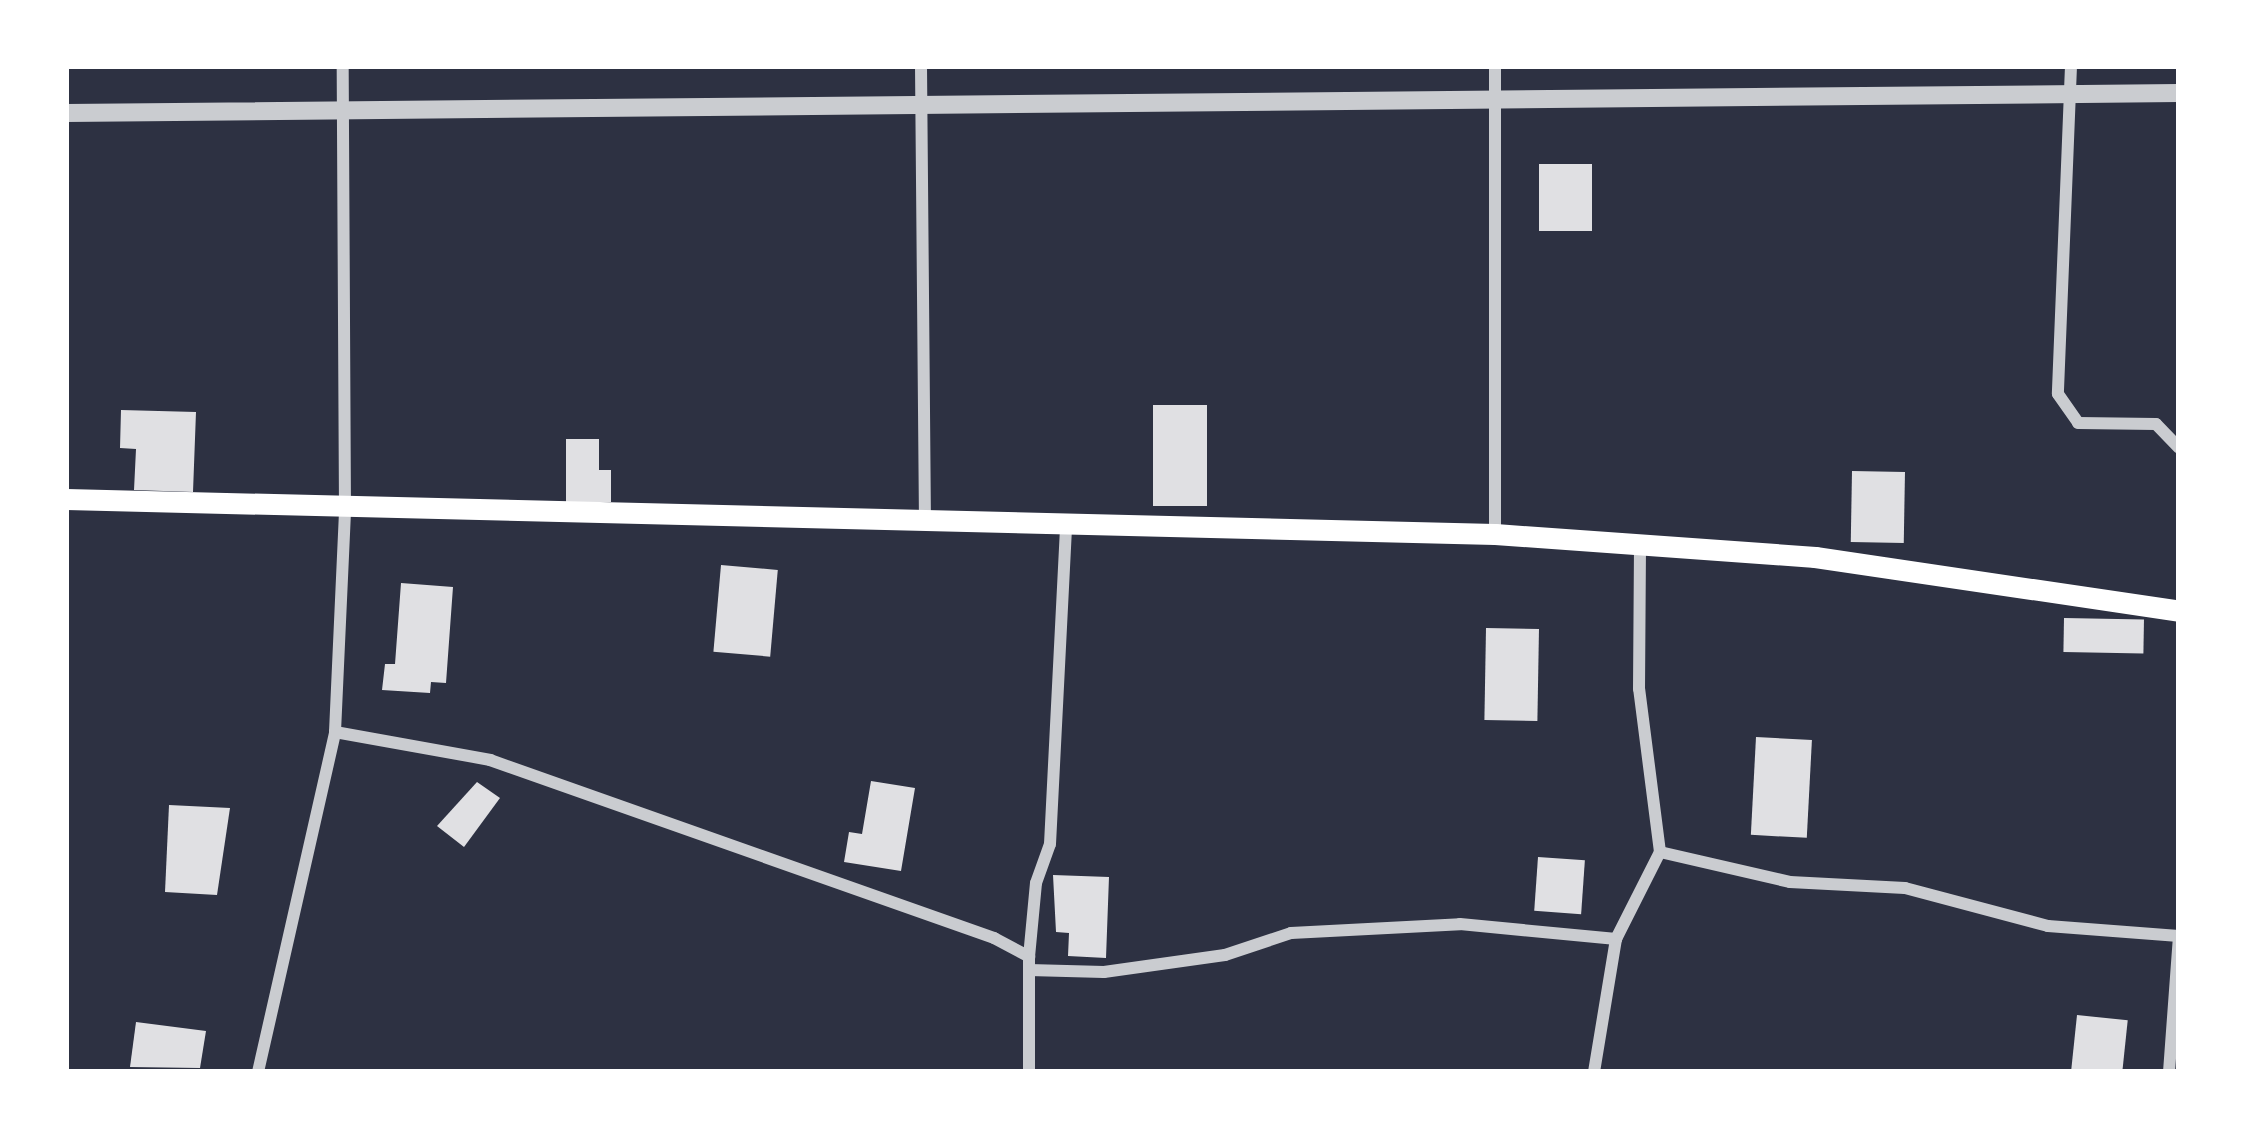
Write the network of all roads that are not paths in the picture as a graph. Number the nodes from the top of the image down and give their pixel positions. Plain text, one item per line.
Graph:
1 (343, 66) edge
2 (921, 66) edge
3 (1495, 66) edge
4 (2071, 66) edge
5 (2179, 94) edge
6 (2071, 96) junction
7 (1495, 100) junction
8 (922, 103) junction
9 (344, 112) junction
10 (66, 113) edge
11 (2179, 448) edge
12 (66, 500) edge
13 (345, 510) junction
14 (925, 515) junction
15 (1066, 524) junction
16 (1496, 534) junction
17 (1640, 542) junction
18 (2179, 611) edge
19 (335, 732) junction
20 (1660, 851) junction
21 (2179, 937) edge
22 (1616, 939) junction
23 (1029, 963) junction
24 (258, 1072) edge
25 (1029, 1072) edge
26 (1594, 1072) edge
27 (2169, 1072) edge

1 - 9 street
2 - 8 street
3 - 7 street
4 - 6 street
5 - 6 street
6 - 7 street
6 - 11 street
7 - 8 street
7 - 16 street
8 - 9 street
8 - 14 street
9 - 10 street
9 - 13 street
12 - 13 main road
13 - 14 main road
13 - 19 street
14 - 15 main road
15 - 16 main road
15 - 23 street
16 - 17 main road
17 - 18 main road
17 - 20 street
19 - 23 street
19 - 24 street
20 - 21 street
20 - 22 street
21 - 27 street
22 - 23 street
22 - 26 street
23 - 25 street

